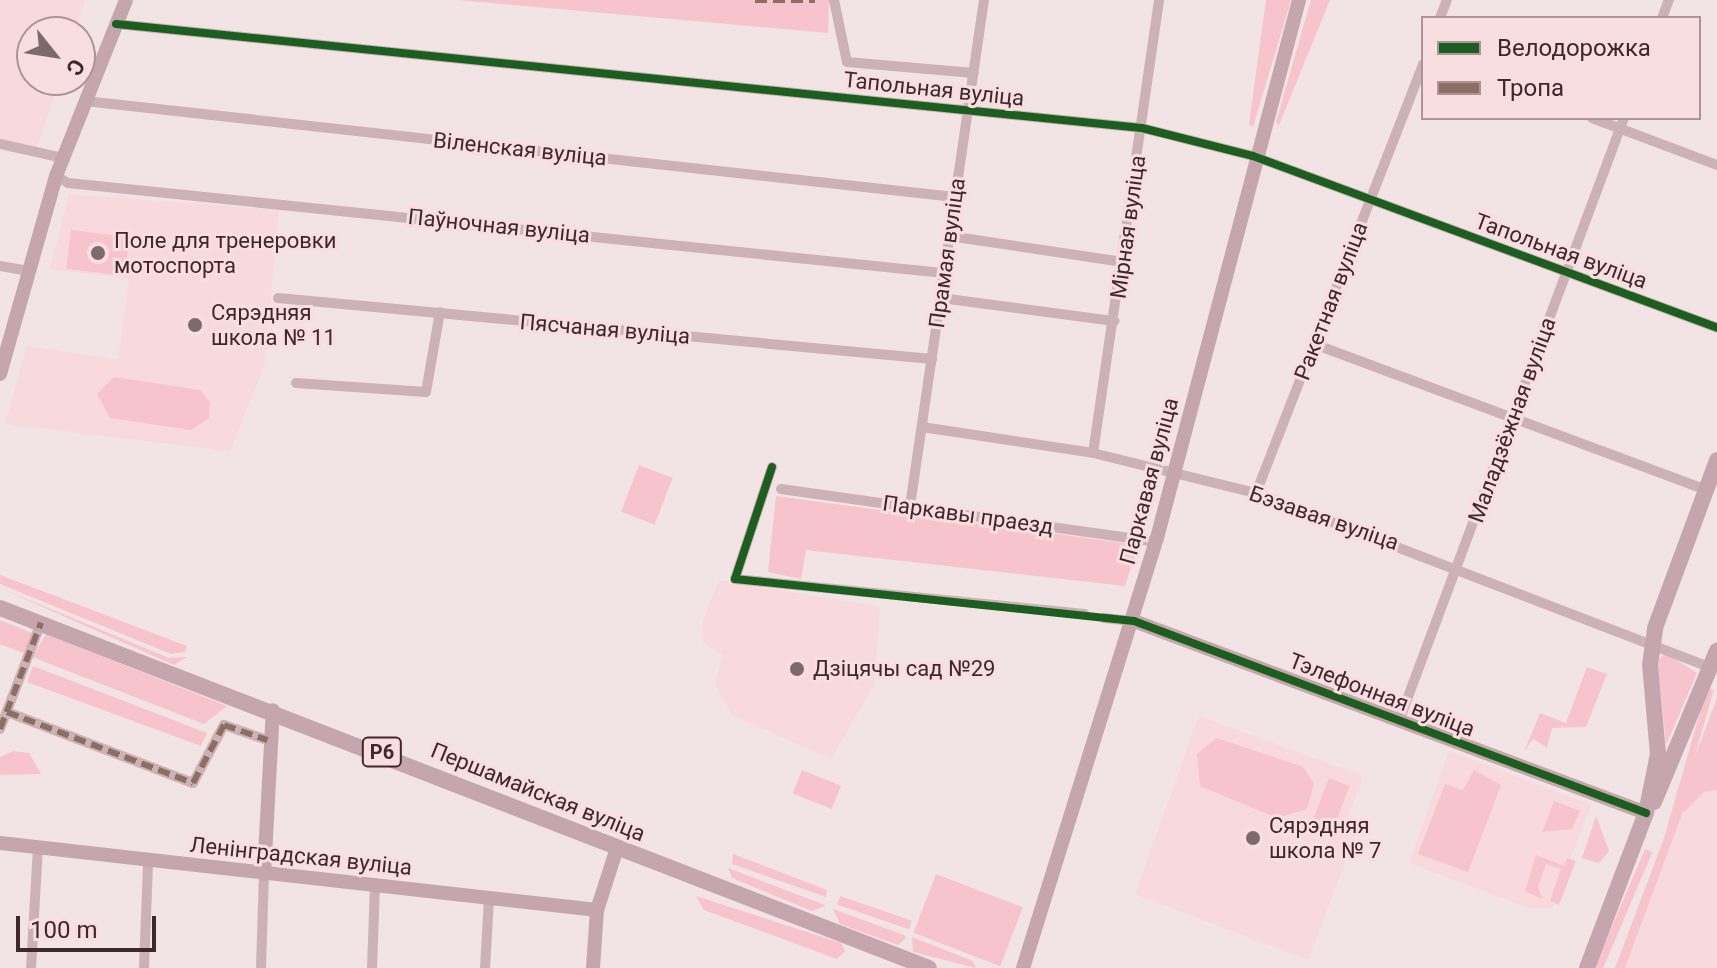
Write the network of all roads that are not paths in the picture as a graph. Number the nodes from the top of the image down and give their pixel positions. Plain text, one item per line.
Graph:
1 (126, 0) edge
2 (834, 0) edge
3 (984, 0) edge
4 (1159, 0) edge
5 (1299, 0) edge
6 (116, 24) junction
7 (1421, 69) edge
8 (974, 73) junction
9 (85, 101) junction
10 (969, 110) junction
11 (1622, 123) edge
12 (1142, 128) junction
13 (0, 144) edge
14 (1253, 156) junction
15 (63, 158) junction
16 (1717, 165) edge
17 (56, 176) junction
18 (955, 197) junction
19 (1370, 200) junction
20 (949, 236) junction
21 (1123, 262) junction
22 (0, 266) edge
23 (29, 271) junction
24 (1567, 272) junction
25 (944, 273) junction
26 (278, 298) dead end
27 (941, 298) junction
28 (440, 312) junction
29 (1114, 321) junction
30 (1717, 328) edge
31 (1314, 344) junction
32 (932, 359) junction
33 (0, 374) edge
34 (296, 383) dead end
35 (1511, 421) junction
36 (922, 427) junction
37 (1093, 453) junction
38 (1717, 460) edge
39 (772, 467) dead end
40 (1175, 473) junction
41 (781, 489) dead end
42 (1706, 490) junction
43 (1256, 493) junction
44 (910, 506) junction
45 (1156, 542) junction
46 (1457, 566) junction
47 (0, 608) edge
48 (1084, 614) dead end
49 (1104, 618) dead end
50 (1134, 621) junction
51 (41, 623) junction
52 (1653, 642) junction
53 (1717, 651) edge
54 (1709, 667) junction
55 (273, 710) junction
56 (7, 712) junction
57 (1399, 721) junction
58 (0, 729) edge
59 (267, 740) junction
60 (1646, 813) junction
61 (0, 843) edge
62 (38, 848) junction
63 (617, 848) junction
64 (148, 862) junction
65 (264, 874) junction
66 (375, 885) junction
67 (489, 898) junction
68 (597, 910) junction
69 (31, 968) edge
70 (144, 968) edge
71 (261, 968) edge
72 (372, 968) edge
73 (485, 968) edge
74 (593, 968) edge
75 (929, 968) edge
76 (1023, 968) edge
77 (1587, 968) edge

1 - 6 street
2 - 8 street
3 - 8 street, Прамая вуліца
4 - 12 street, Мірная вуліца
5 - 14 street, Паркавая вуліца
6 - 9 street
6 - 10 street, Тапольная вуліца
7 - 19 street, Ракетная вуліца
8 - 10 street, Прамая вуліца
9 - 15 street
9 - 18 street, Віленская вуліца
10 - 12 street, Тапольная вуліца
10 - 18 street, Прамая вуліца
11 - 16 street
11 - 24 street, Маладзёжная вуліца
12 - 14 street, Тапольная вуліца
12 - 21 street, Мірная вуліца
13 - 15 street
14 - 19 street, Тапольная вуліца
14 - 40 street, Паркавая вуліца
15 - 17 street
17 - 23 street
17 - 25 street, Паўночная вуліца
18 - 20 street, Прамая вуліца
19 - 24 street, Тапольная вуліца
19 - 31 street, Ракетная вуліца
20 - 21 street
20 - 25 street, Прамая вуліца
21 - 29 street, Мірная вуліца
22 - 23 street
23 - 33 street
24 - 30 street, Тапольная вуліца
24 - 35 street, Маладзёжная вуліца
25 - 27 street, Прамая вуліца
26 - 28 street, Пясчаная вуліца
27 - 29 street
27 - 32 street, Прамая вуліца
28 - 32 street, Пясчаная вуліца
28 - 34 street
29 - 37 street, Мірная вуліца
31 - 35 street
31 - 43 street, Ракетная вуліца
32 - 36 street, Прамая вуліца
35 - 42 street
35 - 46 street, Маладзёжная вуліца
36 - 37 street, Бэзавая вуліца
36 - 44 street, Прамая вуліца
37 - 40 street, Бэзавая вуліца
38 - 42 main road
39 - 48 street
40 - 43 street, Бэзавая вуліца
40 - 45 street, Паркавая вуліца
41 - 44 street, Паркавы праезд
42 - 52 main road
43 - 46 street, Бэзавая вуліца
44 - 45 street, Паркавы праезд
45 - 50 street, Паркавая вуліца
46 - 52 street, Бэзавая вуліца
46 - 57 street, Маладзёжная вуліца
47 - 51 main road, Першамайская вуліца / Р6
49 - 50 street, Тэлефонная вуліца
50 - 57 street, Тэлефонная вуліца
50 - 76 street, Паркавая вуліца
51 - 55 main road, Першамайская вуліца / Р6
51 - 56 street
52 - 54 street, Бэзавая вуліца
52 - 60 main road
53 - 54 main road
54 - 60 main road
55 - 59 street
55 - 63 main road, Першамайская вуліца / Р6
56 - 58 street
56 - 59 street
57 - 60 street, Тэлефонная вуліца
59 - 65 street
60 - 77 main road
61 - 62 street, Ленінградская вуліца
62 - 64 street, Ленінградская вуліца
62 - 69 street
63 - 68 street
63 - 75 main road, Першамайская вуліца / Р6
64 - 65 street, Ленінградская вуліца
64 - 70 street
65 - 66 street, Ленінградская вуліца
65 - 71 street
66 - 67 street, Ленінградская вуліца
66 - 72 street
67 - 68 street, Ленінградская вуліца
67 - 73 street
68 - 74 street

